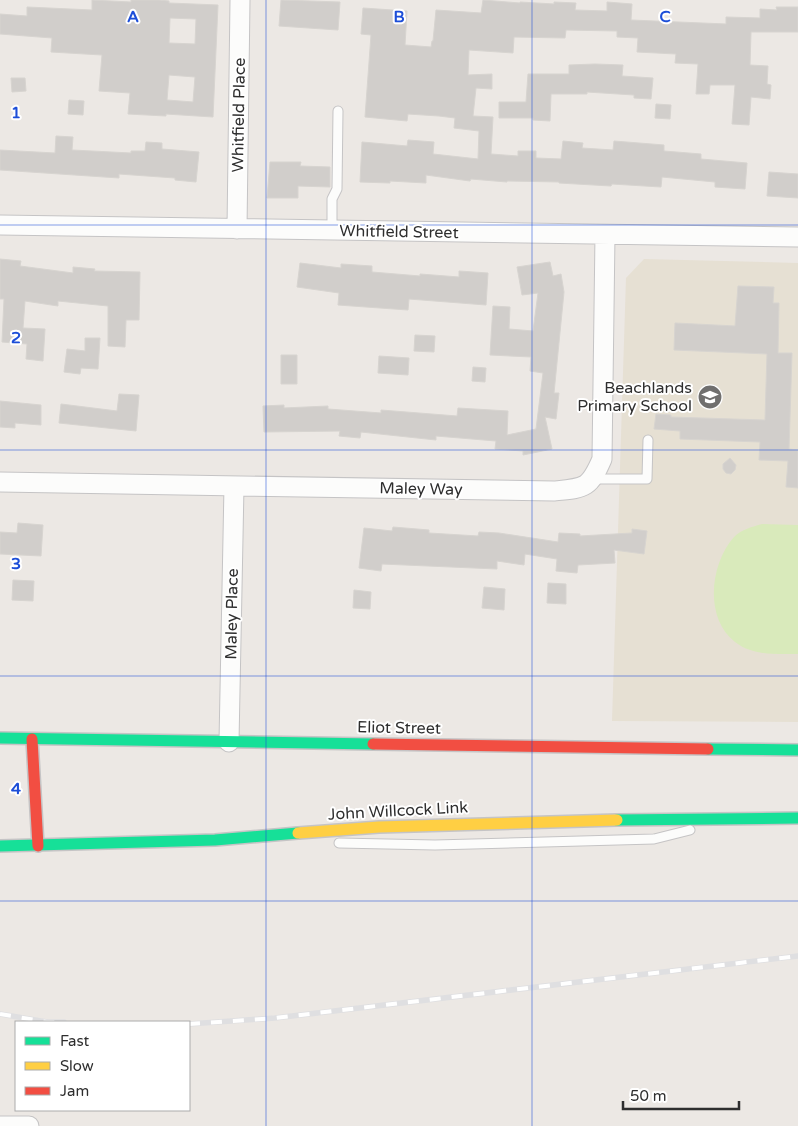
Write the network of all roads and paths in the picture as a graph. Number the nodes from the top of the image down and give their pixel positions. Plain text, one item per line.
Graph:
1 (240, 0) edge
2 (338, 111) dead end
3 (0, 225) edge
4 (237, 229) junction
5 (332, 231) junction
6 (604, 235) junction
7 (798, 238) edge
8 (648, 440) dead end
9 (593, 479) junction
10 (0, 482) edge
11 (234, 486) junction
12 (0, 738) edge
13 (32, 739) junction
14 (229, 742) junction
15 (798, 750) edge
16 (719, 807) dead end
17 (798, 818) edge
18 (731, 819) junction
19 (296, 821) dead end
20 (215, 840) junction
21 (305, 842) dead end
22 (325, 842) dead end
23 (0, 846) edge
24 (38, 846) junction
25 (0, 1126) edge
26 (29, 1126) edge

1 - 4 street, Whitfield Place
2 - 5 lane
3 - 4 street, Whitfield Street
4 - 5 street, Whitfield Street
5 - 6 street, Whitfield Street
6 - 7 street, Whitfield Street
6 - 9 street
8 - 9 lane
9 - 11 street, Maley Way
10 - 11 street, Maley Way
11 - 14 street, Maley Place
12 - 13 main road, Eliot Street
13 - 14 main road, Eliot Street
13 - 24 main road
14 - 15 main road, Eliot Street
16 - 19 main road, John Willcock Link
17 - 18 main road, John Willcock Link
18 - 20 main road, John Willcock Link
18 - 22 lane
20 - 21 lane
20 - 24 main road, John Willcock Link
23 - 24 main road, John Willcock Link
25 - 26 street

